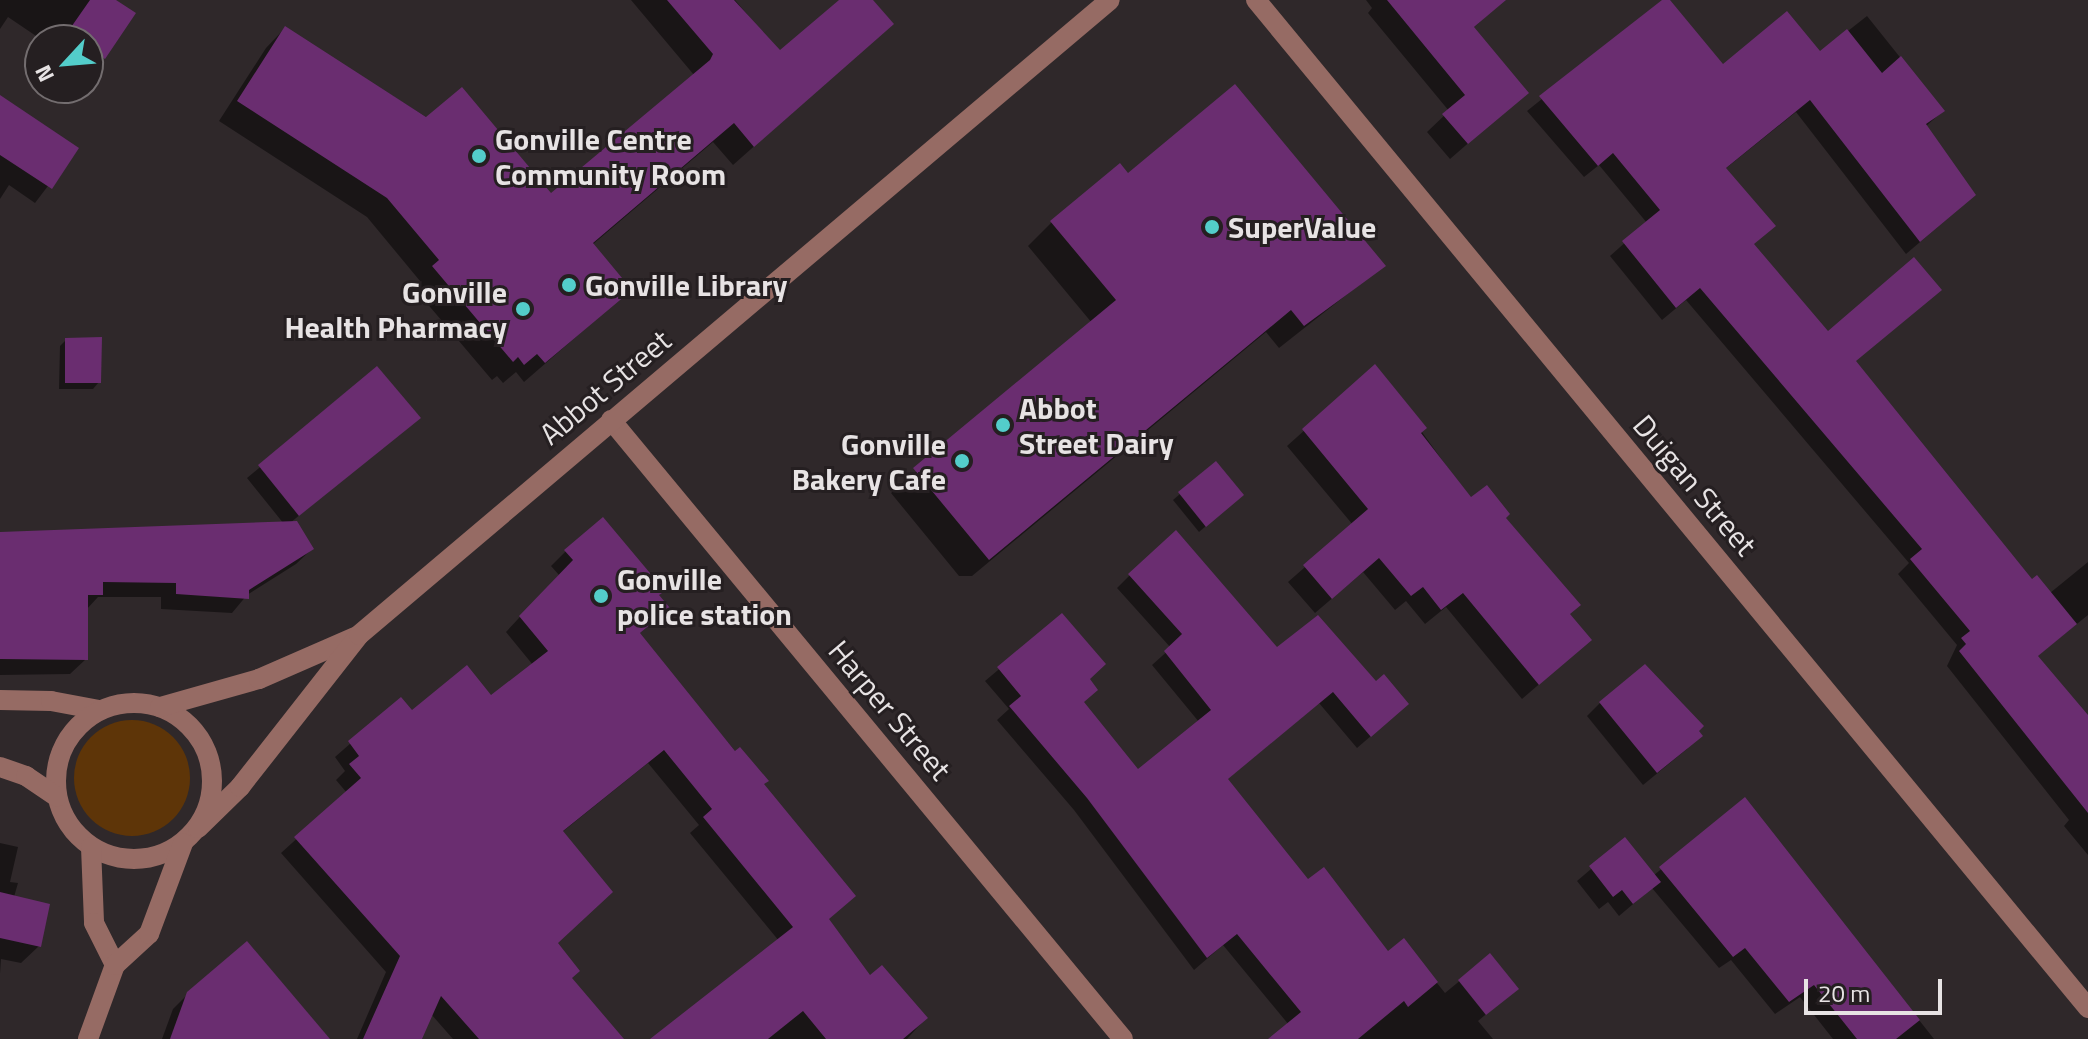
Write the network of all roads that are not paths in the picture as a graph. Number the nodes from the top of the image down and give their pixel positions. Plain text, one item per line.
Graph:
1 (1110, 0) edge
2 (1256, 0) edge
3 (611, 420) junction
4 (359, 635) junction
5 (0, 700) edge
6 (160, 707) junction
7 (99, 710) junction
8 (0, 767) edge
9 (57, 797) junction
10 (191, 836) junction
11 (91, 847) junction
12 (115, 965) junction
13 (2088, 1008) edge
14 (88, 1039) edge
15 (1123, 1039) edge

1 - 3 street, Abbot Street
2 - 13 street, Duigan Street
3 - 4 street, Abbot Street
3 - 15 street, Harper Street
4 - 6 street, Abbot Street
4 - 10 street, Abbot Street
5 - 7 street
6 - 7 street
6 - 10 street
7 - 9 street
8 - 9 street
9 - 11 street
10 - 11 street
10 - 12 street
11 - 12 street
12 - 14 street

